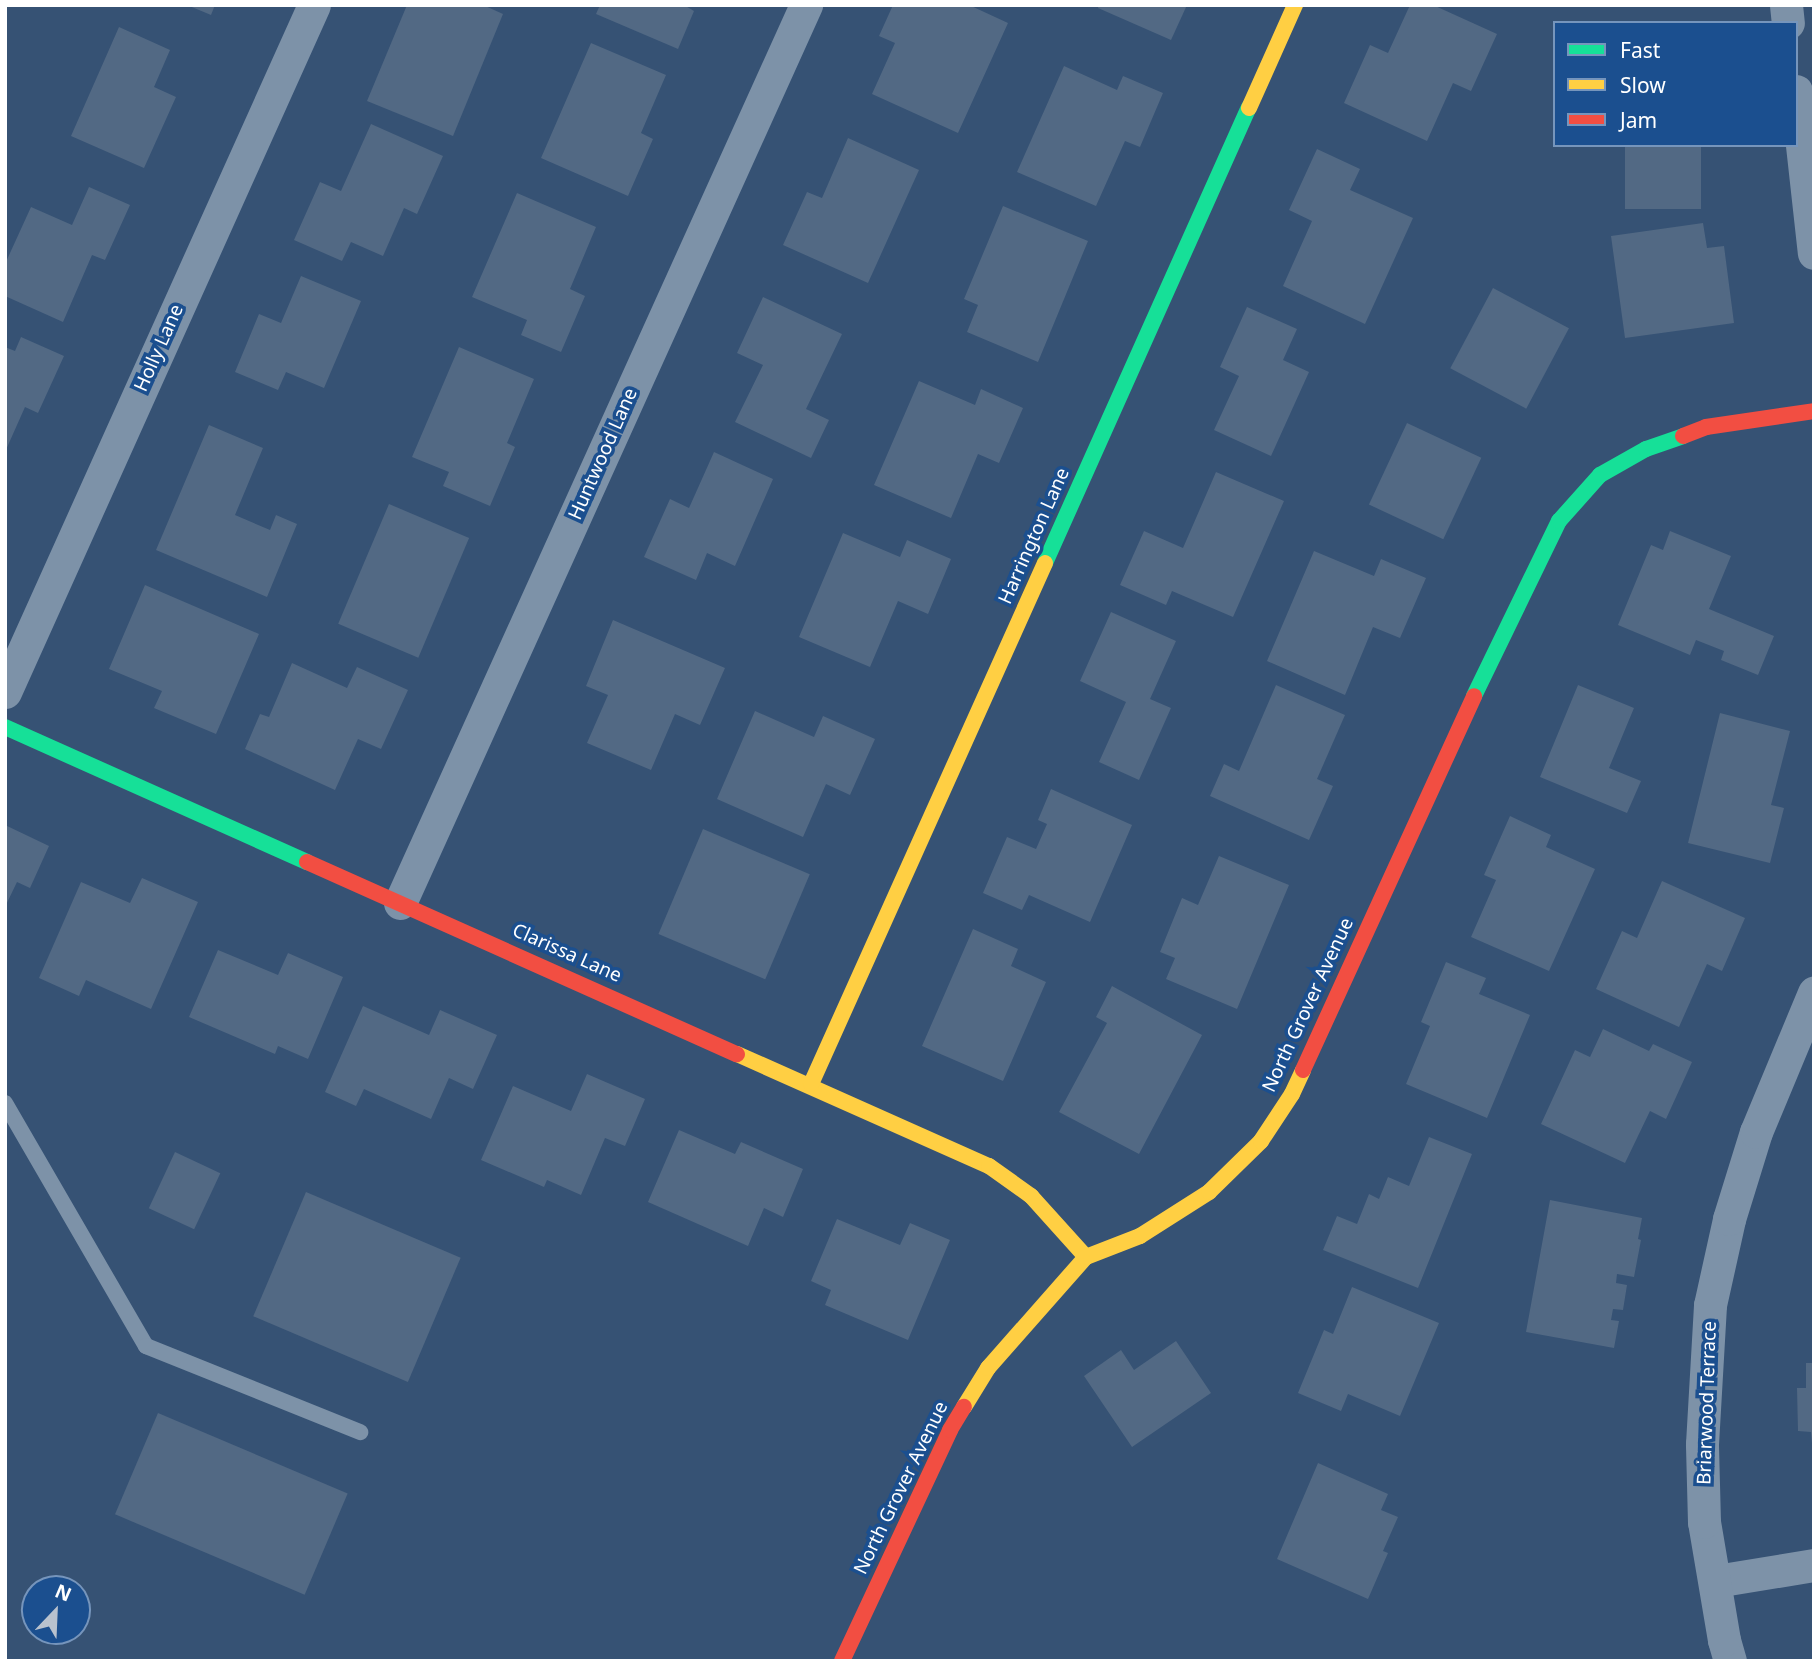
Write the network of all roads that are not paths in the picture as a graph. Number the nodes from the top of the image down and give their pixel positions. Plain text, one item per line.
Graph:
1 (314, 5) edge
2 (806, 5) edge
3 (1295, 5) edge
4 (1798, 109) edge
5 (1814, 253) edge
6 (1814, 411) edge
7 (5, 692) edge
8 (5, 727) edge
9 (400, 903) junction
10 (1814, 993) edge
11 (811, 1084) junction
12 (5, 1103) edge
13 (1086, 1257) junction
14 (360, 1432) dead end
15 (1814, 1565) edge
16 (1716, 1581) junction
17 (842, 1661) edge
18 (1730, 1661) edge

1 - 7 street, Holly Lane
2 - 9 street, Huntwood Lane
3 - 11 street, Harrington Lane
4 - 5 street
6 - 13 street, North Grover Avenue
8 - 9 street, Clarissa Lane
9 - 11 street, Clarissa Lane
10 - 16 street, Briarwood Terrace
11 - 13 street, Clarissa Lane
12 - 14 lane
13 - 17 street, North Grover Avenue
15 - 16 street
16 - 18 street, Briarwood Terrace

